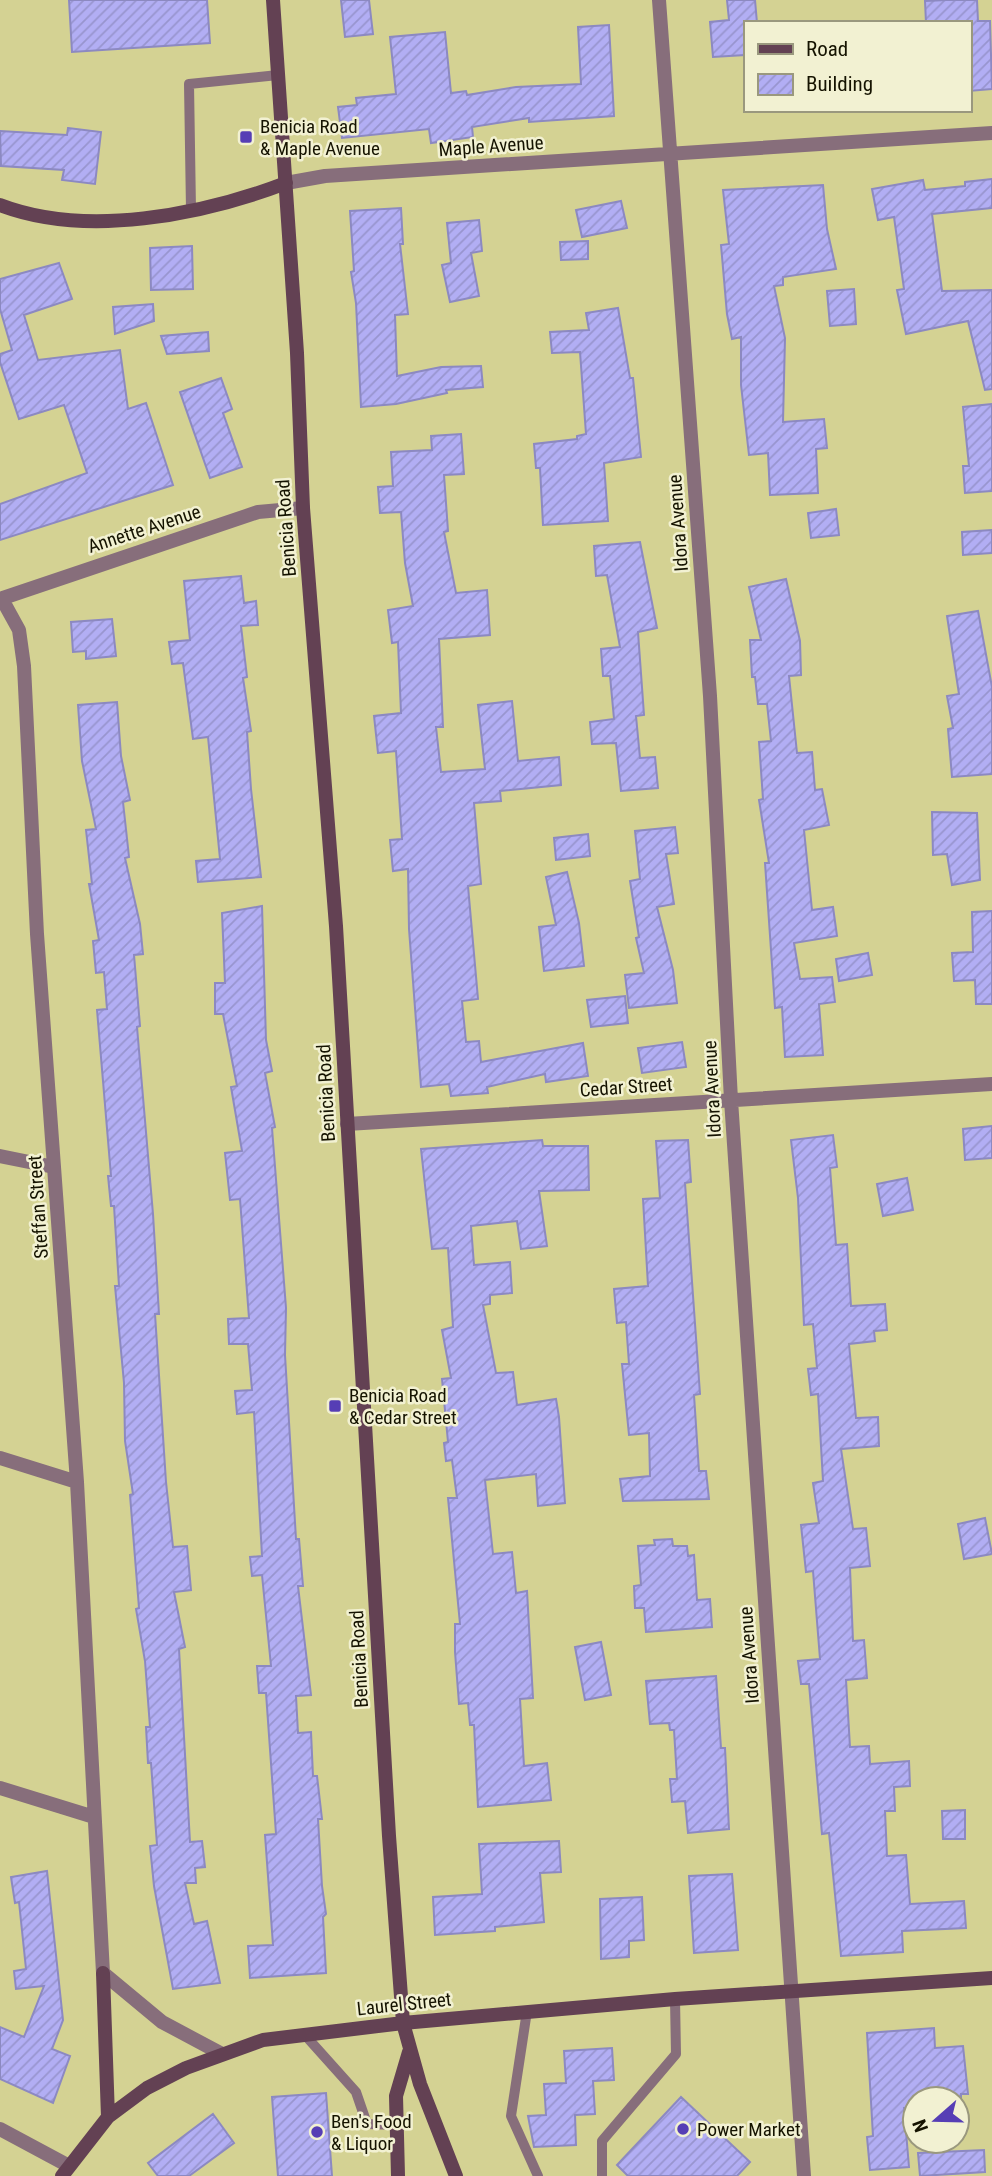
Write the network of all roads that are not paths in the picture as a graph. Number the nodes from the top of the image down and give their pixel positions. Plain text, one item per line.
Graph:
1 (273, 0) edge
2 (659, 0) edge
3 (278, 75) junction
4 (992, 133) edge
5 (670, 154) junction
6 (286, 183) junction
7 (0, 205) edge
8 (191, 210) junction
9 (303, 508) junction
10 (1, 599) edge
11 (992, 1084) edge
12 (731, 1100) junction
13 (347, 1124) junction
14 (0, 1156) edge
15 (54, 1167) junction
16 (0, 1458) edge
17 (77, 1482) junction
18 (0, 1788) edge
19 (94, 1817) junction
20 (103, 1973) junction
21 (992, 1978) edge
22 (791, 1990) junction
23 (675, 1999) junction
24 (527, 2011) junction
25 (403, 2023) junction
26 (304, 2034) junction
27 (409, 2052) junction
28 (222, 2054) junction
29 (108, 2117) junction
30 (397, 2125) junction
31 (0, 2129) edge
32 (66, 2171) edge
33 (398, 2176) edge
34 (456, 2176) edge
35 (538, 2176) edge
36 (602, 2176) edge
37 (804, 2176) edge

1 - 3 main road, Benicia Road
2 - 5 street, Idora Avenue
3 - 6 main road, Benicia Road
3 - 8 lane
4 - 5 street, Maple Avenue
5 - 6 street, Maple Avenue
5 - 12 street, Idora Avenue
6 - 8 main road, Maple Avenue
6 - 9 main road, Benicia Road
7 - 8 main road, Maple Avenue
9 - 10 street, Annette Avenue
9 - 13 main road, Benicia Road
10 - 15 street, Steffan Street
11 - 12 street, Cedar Street
12 - 13 street, Cedar Street
12 - 22 street, Idora Avenue
13 - 25 main road, Benicia Road
14 - 15 street
15 - 17 street, Steffan Street
16 - 17 street
17 - 19 street, Steffan Street
18 - 19 street
19 - 20 street
20 - 28 street
20 - 29 main road
21 - 22 main road, Laurel Street
22 - 23 main road, Laurel Street
22 - 37 street, Idora Avenue
23 - 24 main road, Laurel Street
23 - 36 lane
24 - 25 main road, Laurel Street
24 - 35 lane
25 - 26 main road, Laurel Street
25 - 27 main road, Benicia Road
26 - 28 main road, Laurel Street
26 - 30 lane
27 - 30 main road
27 - 34 main road, Benicia Road
28 - 29 main road
29 - 32 main road
30 - 33 main road
31 - 32 street

